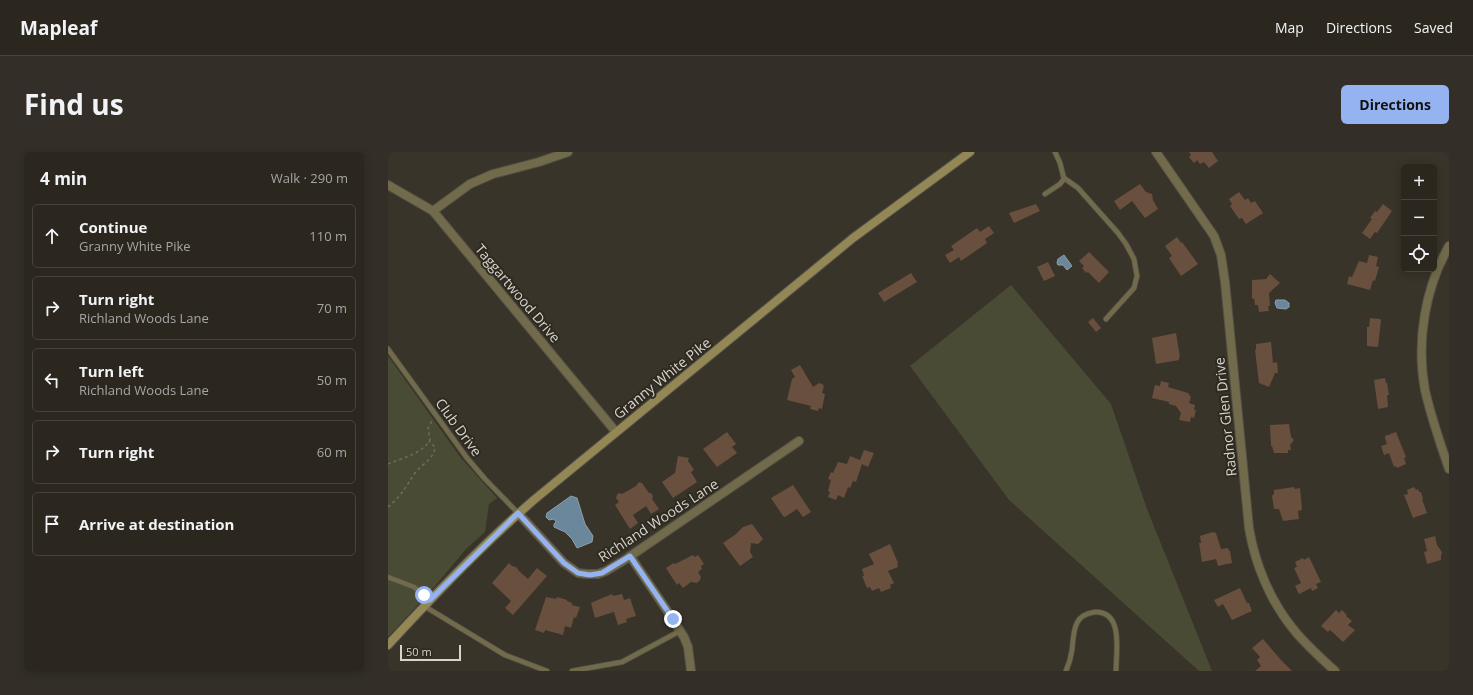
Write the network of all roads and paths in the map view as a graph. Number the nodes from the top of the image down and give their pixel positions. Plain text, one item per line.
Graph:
1 (568, 152) edge
2 (970, 152) edge
3 (1055, 152) edge
4 (1156, 152) edge
5 (1064, 178) junction
6 (388, 186) edge
7 (1045, 194) dead end
8 (433, 211) junction
9 (1449, 246) edge
10 (1106, 319) dead end
11 (388, 349) edge
12 (437, 416) junction
13 (616, 432) junction
14 (429, 441) junction
15 (798, 441) dead end
16 (388, 464) edge
17 (1449, 469) edge
18 (388, 507) edge
19 (518, 513) junction
20 (630, 556) junction
21 (388, 577) edge
22 (427, 603) junction
23 (680, 631) junction
24 (388, 644) edge
25 (547, 671) edge
26 (572, 671) edge
27 (691, 671) edge
28 (1066, 671) edge
29 (1116, 671) edge
30 (1335, 671) edge

1 - 8 street
2 - 13 main road, Granny White Pike
3 - 5 lane
4 - 30 street, Radnor Glen Drive
5 - 7 lane
5 - 10 lane
6 - 8 street, Taggartwood Drive
8 - 13 street, Taggartwood Drive
9 - 17 street
11 - 12 lane, Club Drive
12 - 14 path
12 - 19 lane, Club Drive
13 - 19 main road, Granny White Pike
14 - 16 path
14 - 18 path
15 - 20 street, Richland Woods Lane
19 - 20 street, Richland Woods Lane
19 - 22 main road, Granny White Pike
20 - 23 street
21 - 22 lane
22 - 24 main road, Granny White Pike
22 - 25 lane
23 - 26 lane
23 - 27 street
28 - 29 lane

